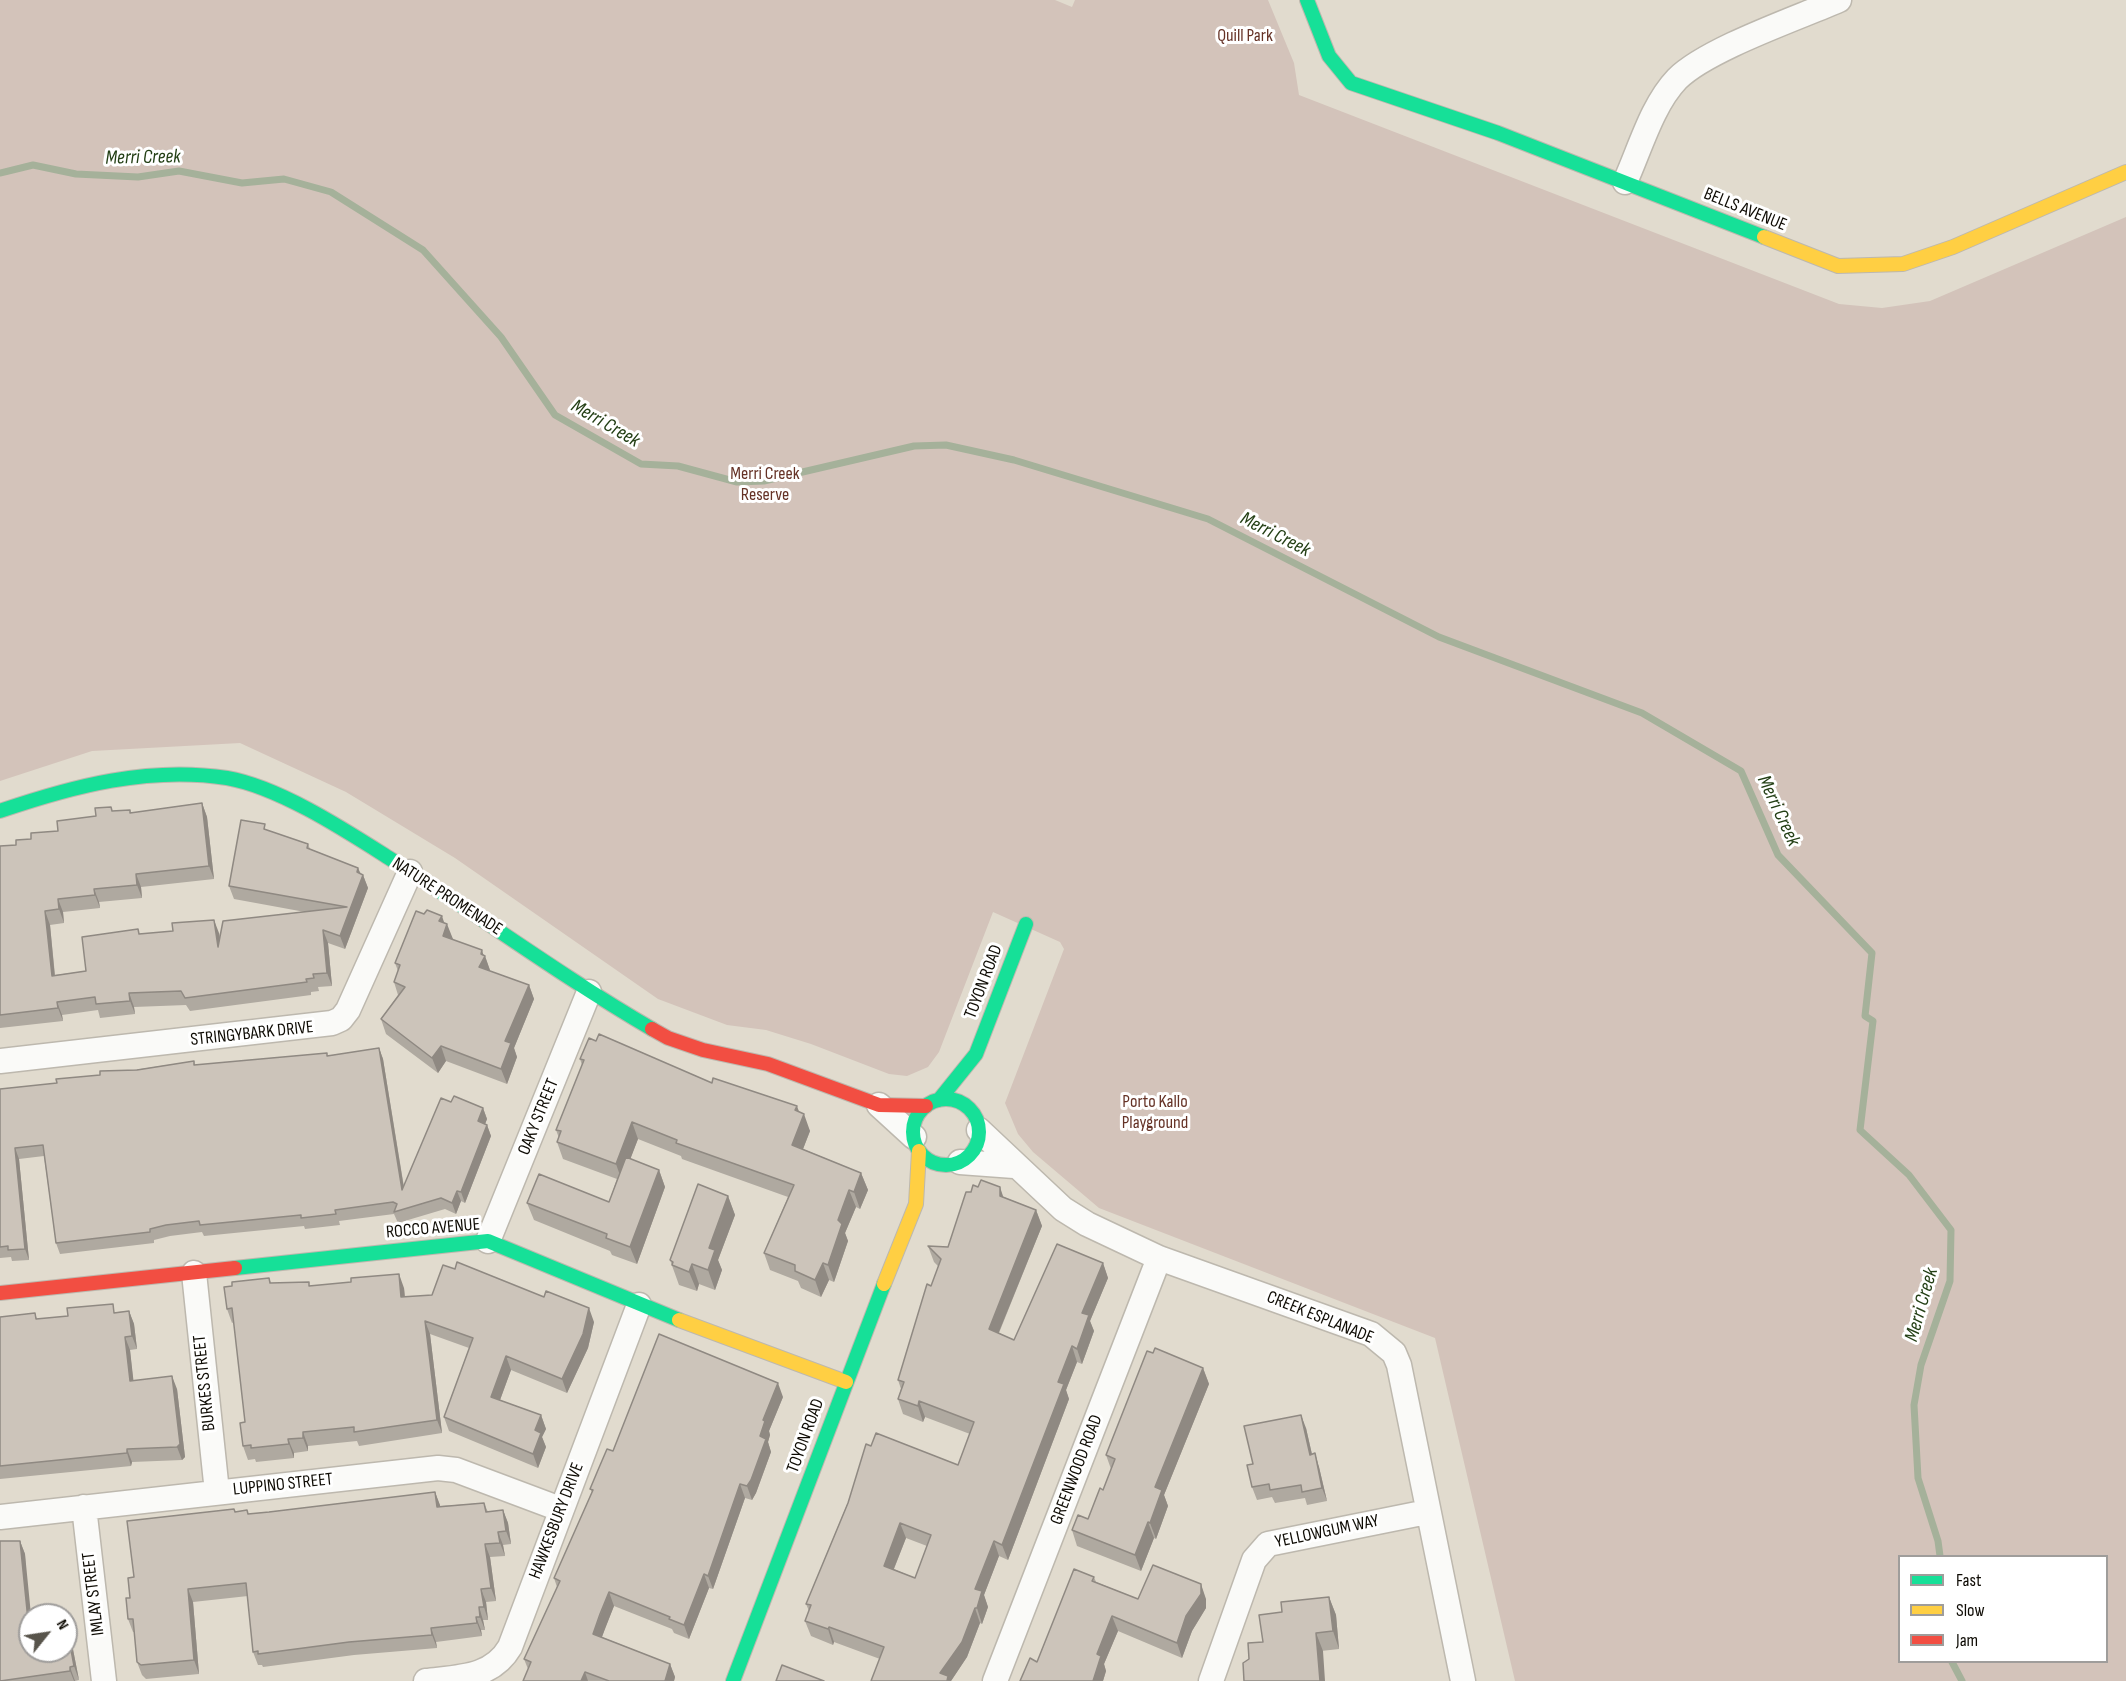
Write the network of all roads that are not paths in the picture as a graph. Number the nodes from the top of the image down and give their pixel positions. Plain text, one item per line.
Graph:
1 (1307, 0) edge
2 (1839, 0) edge
3 (2126, 172) edge
4 (1625, 182) junction
5 (0, 811) edge
6 (410, 872) junction
7 (1026, 924) dead end
8 (589, 992) junction
9 (976, 1054) junction
10 (0, 1061) edge
11 (975, 1074) dead end
12 (974, 1094) dead end
13 (933, 1103) junction
14 (879, 1105) junction
15 (976, 1122) junction
16 (916, 1144) junction
17 (957, 1163) junction
18 (1014, 1166) junction
19 (916, 1204) junction
20 (488, 1241) junction
21 (1159, 1258) junction
22 (194, 1273) junction
23 (0, 1293) edge
24 (639, 1305) junction
25 (846, 1382) junction
26 (217, 1492) junction
27 (84, 1507) junction
28 (560, 1509) junction
29 (1427, 1512) junction
30 (0, 1517) edge
31 (104, 1681) edge
32 (426, 1681) edge
33 (733, 1681) edge
34 (995, 1681) edge
35 (1211, 1681) edge
36 (1463, 1681) edge

1 - 4 street, BELLS AVENUE
2 - 4 street
3 - 4 street, BELLS AVENUE
5 - 6 street, NATURE PROMENADE
6 - 8 street, NATURE PROMENADE
6 - 10 street, STRINGYBARK DRIVE
7 - 9 street, TOYON ROAD
8 - 14 street, NATURE PROMENADE
8 - 20 street, OAKY STREET
9 - 11 street, TOYON ROAD
9 - 13 street, TOYON ROAD
12 - 15 street
13 - 14 street, NATURE PROMENADE
13 - 15 street
13 - 16 street
14 - 16 street, NATURE PROMENADE
15 - 17 street
15 - 18 street, CREEK ESPLANADE
16 - 17 street
16 - 19 street, TOYON ROAD
17 - 18 street
17 - 19 street, TOYON ROAD
18 - 21 street, CREEK ESPLANADE
19 - 25 street, TOYON ROAD
20 - 22 street, ROCCO AVENUE
20 - 24 street, ROCCO AVENUE
21 - 29 street, CREEK ESPLANADE
21 - 34 street, GREENWOOD ROAD
22 - 23 street, ROCCO AVENUE
22 - 26 street, BURKES STREET
24 - 25 street, ROCCO AVENUE
24 - 28 street, HAWKESBURY DRIVE
25 - 33 street, TOYON ROAD
26 - 27 street, LUPPINO STREET
26 - 28 street, LUPPINO STREET
27 - 30 street, LUPPINO STREET
27 - 31 street, IMLAY STREET
28 - 32 street, HAWKESBURY DRIVE
29 - 35 street, YELLOWGUM WAY
29 - 36 street, CREEK ESPLANADE

